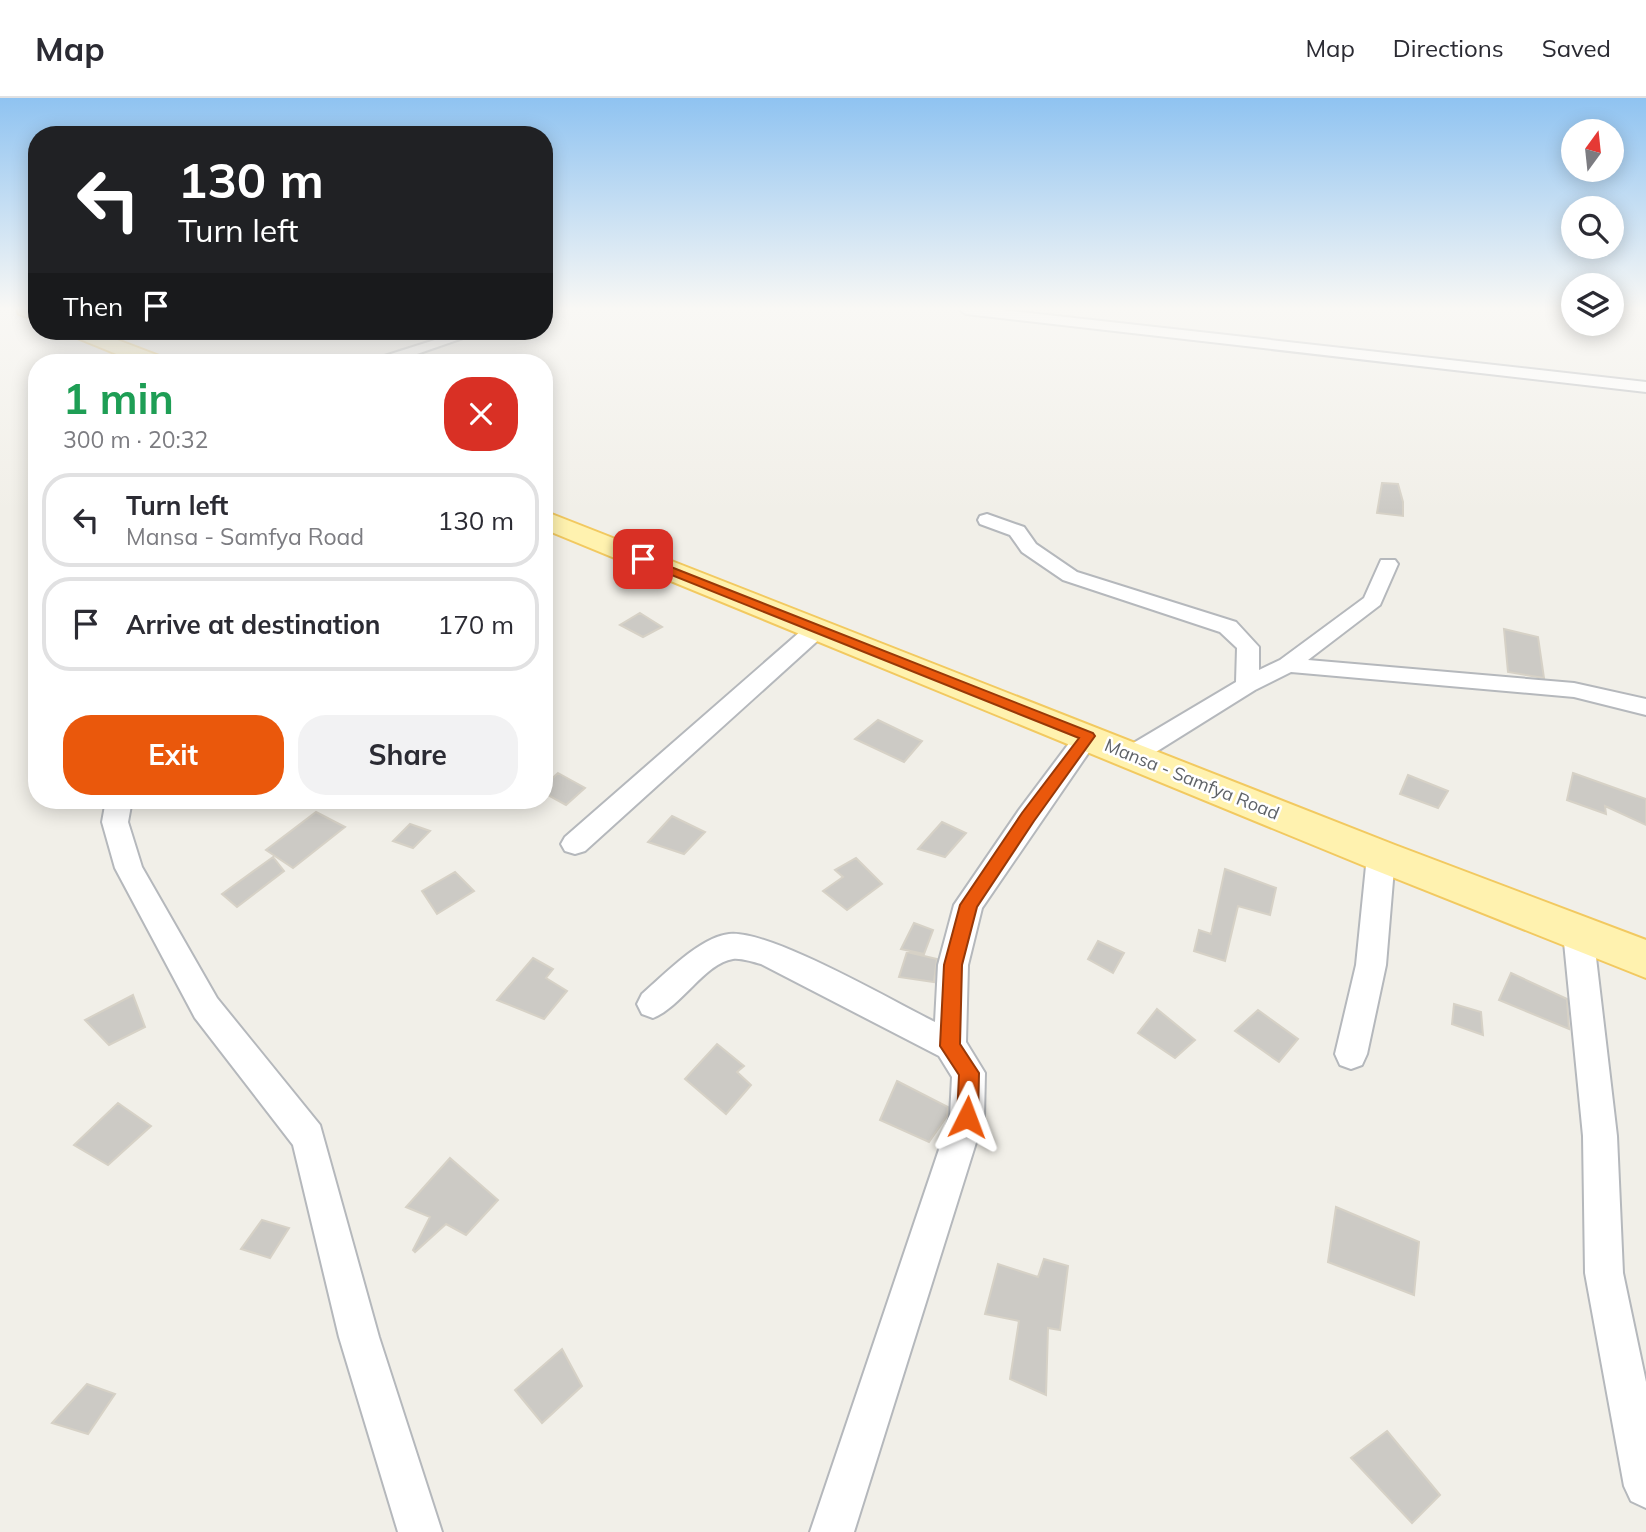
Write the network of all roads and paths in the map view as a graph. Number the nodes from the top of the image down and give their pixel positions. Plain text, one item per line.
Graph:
1 (1557, 377) edge
2 (1646, 387) edge
3 (986, 520) dead end
4 (553, 523) edge
5 (1388, 564) dead end
6 (817, 629) junction
7 (1288, 665) junction
8 (1247, 685) junction
9 (1646, 707) edge
10 (1088, 736) junction
11 (1134, 754) junction
12 (117, 809) edge
13 (575, 844) dead end
14 (1381, 856) junction
15 (1578, 932) junction
16 (1646, 958) edge
17 (653, 1004) dead end
18 (950, 1046) junction
19 (1351, 1055) dead end
20 (1646, 1486) edge
21 (420, 1532) edge
22 (832, 1532) edge

1 - 2 street
3 - 8 street
4 - 6 main road, Mansa - Samfya Road
5 - 7 street
6 - 10 main road, Mansa - Samfya Road
6 - 13 street
7 - 8 street
7 - 9 street
8 - 11 street
10 - 11 main road, Mansa - Samfya Road
10 - 18 street
11 - 14 main road, Mansa - Samfya Road
12 - 21 street
14 - 15 main road, Mansa - Samfya Road
14 - 19 street
15 - 16 main road, Mansa - Samfya Road
15 - 20 street
17 - 18 street
18 - 22 street

